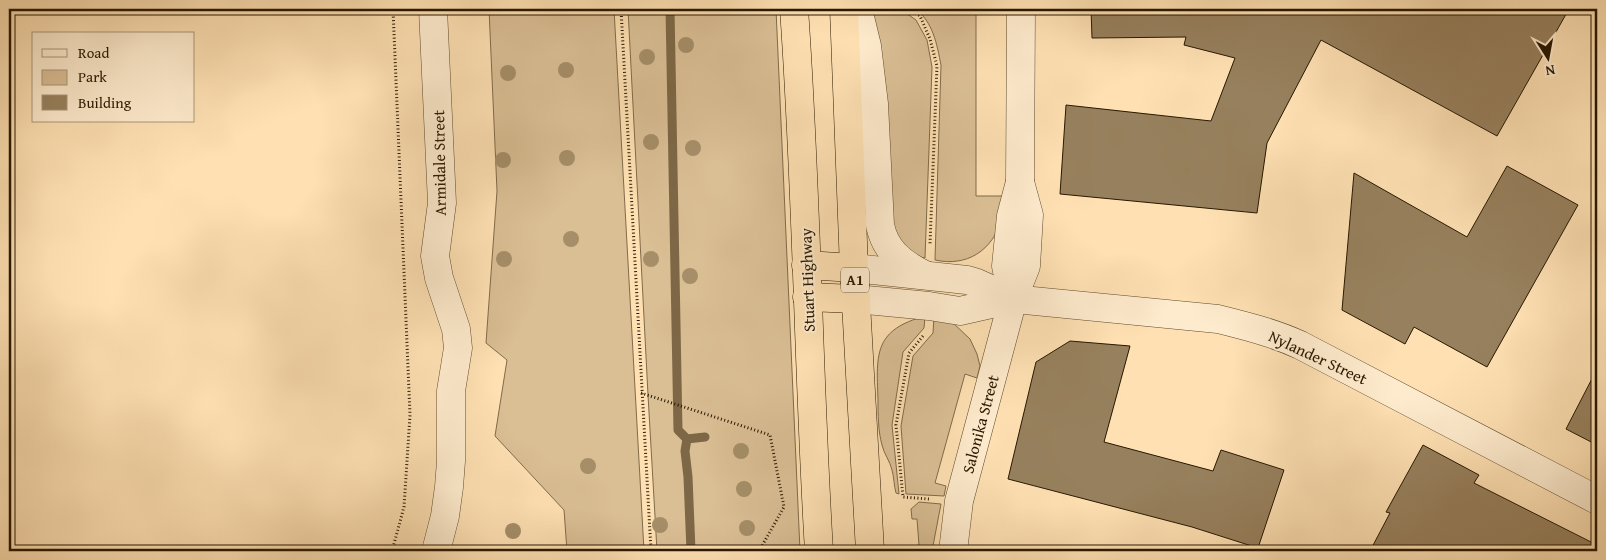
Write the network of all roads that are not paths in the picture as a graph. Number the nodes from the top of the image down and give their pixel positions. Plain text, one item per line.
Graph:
1 (433, 9) edge
2 (794, 9) edge
3 (844, 9) edge
4 (858, 9) edge
5 (1021, 9) edge
6 (806, 265) junction
7 (854, 268) junction
8 (929, 276) junction
9 (807, 297) junction
10 (856, 299) junction
11 (1013, 299) junction
12 (1597, 500) edge
13 (436, 551) edge
14 (820, 551) edge
15 (870, 551) edge
16 (953, 551) edge

1 - 13 street, Armidale Street
2 - 6 highway, Stuart Highway
3 - 7 highway, A1
4 - 8 street
5 - 11 street, Salonika Street
6 - 7 highway, Nylander Street
6 - 9 highway, Stuart Highway
7 - 8 street, Nylander Street
7 - 10 highway, A1
8 - 11 street, Nylander Street
9 - 10 highway
9 - 14 highway, Stuart Highway
10 - 11 street, Nylander Street
10 - 15 highway, A1
11 - 12 street, Nylander Street
11 - 16 street, Salonika Street

